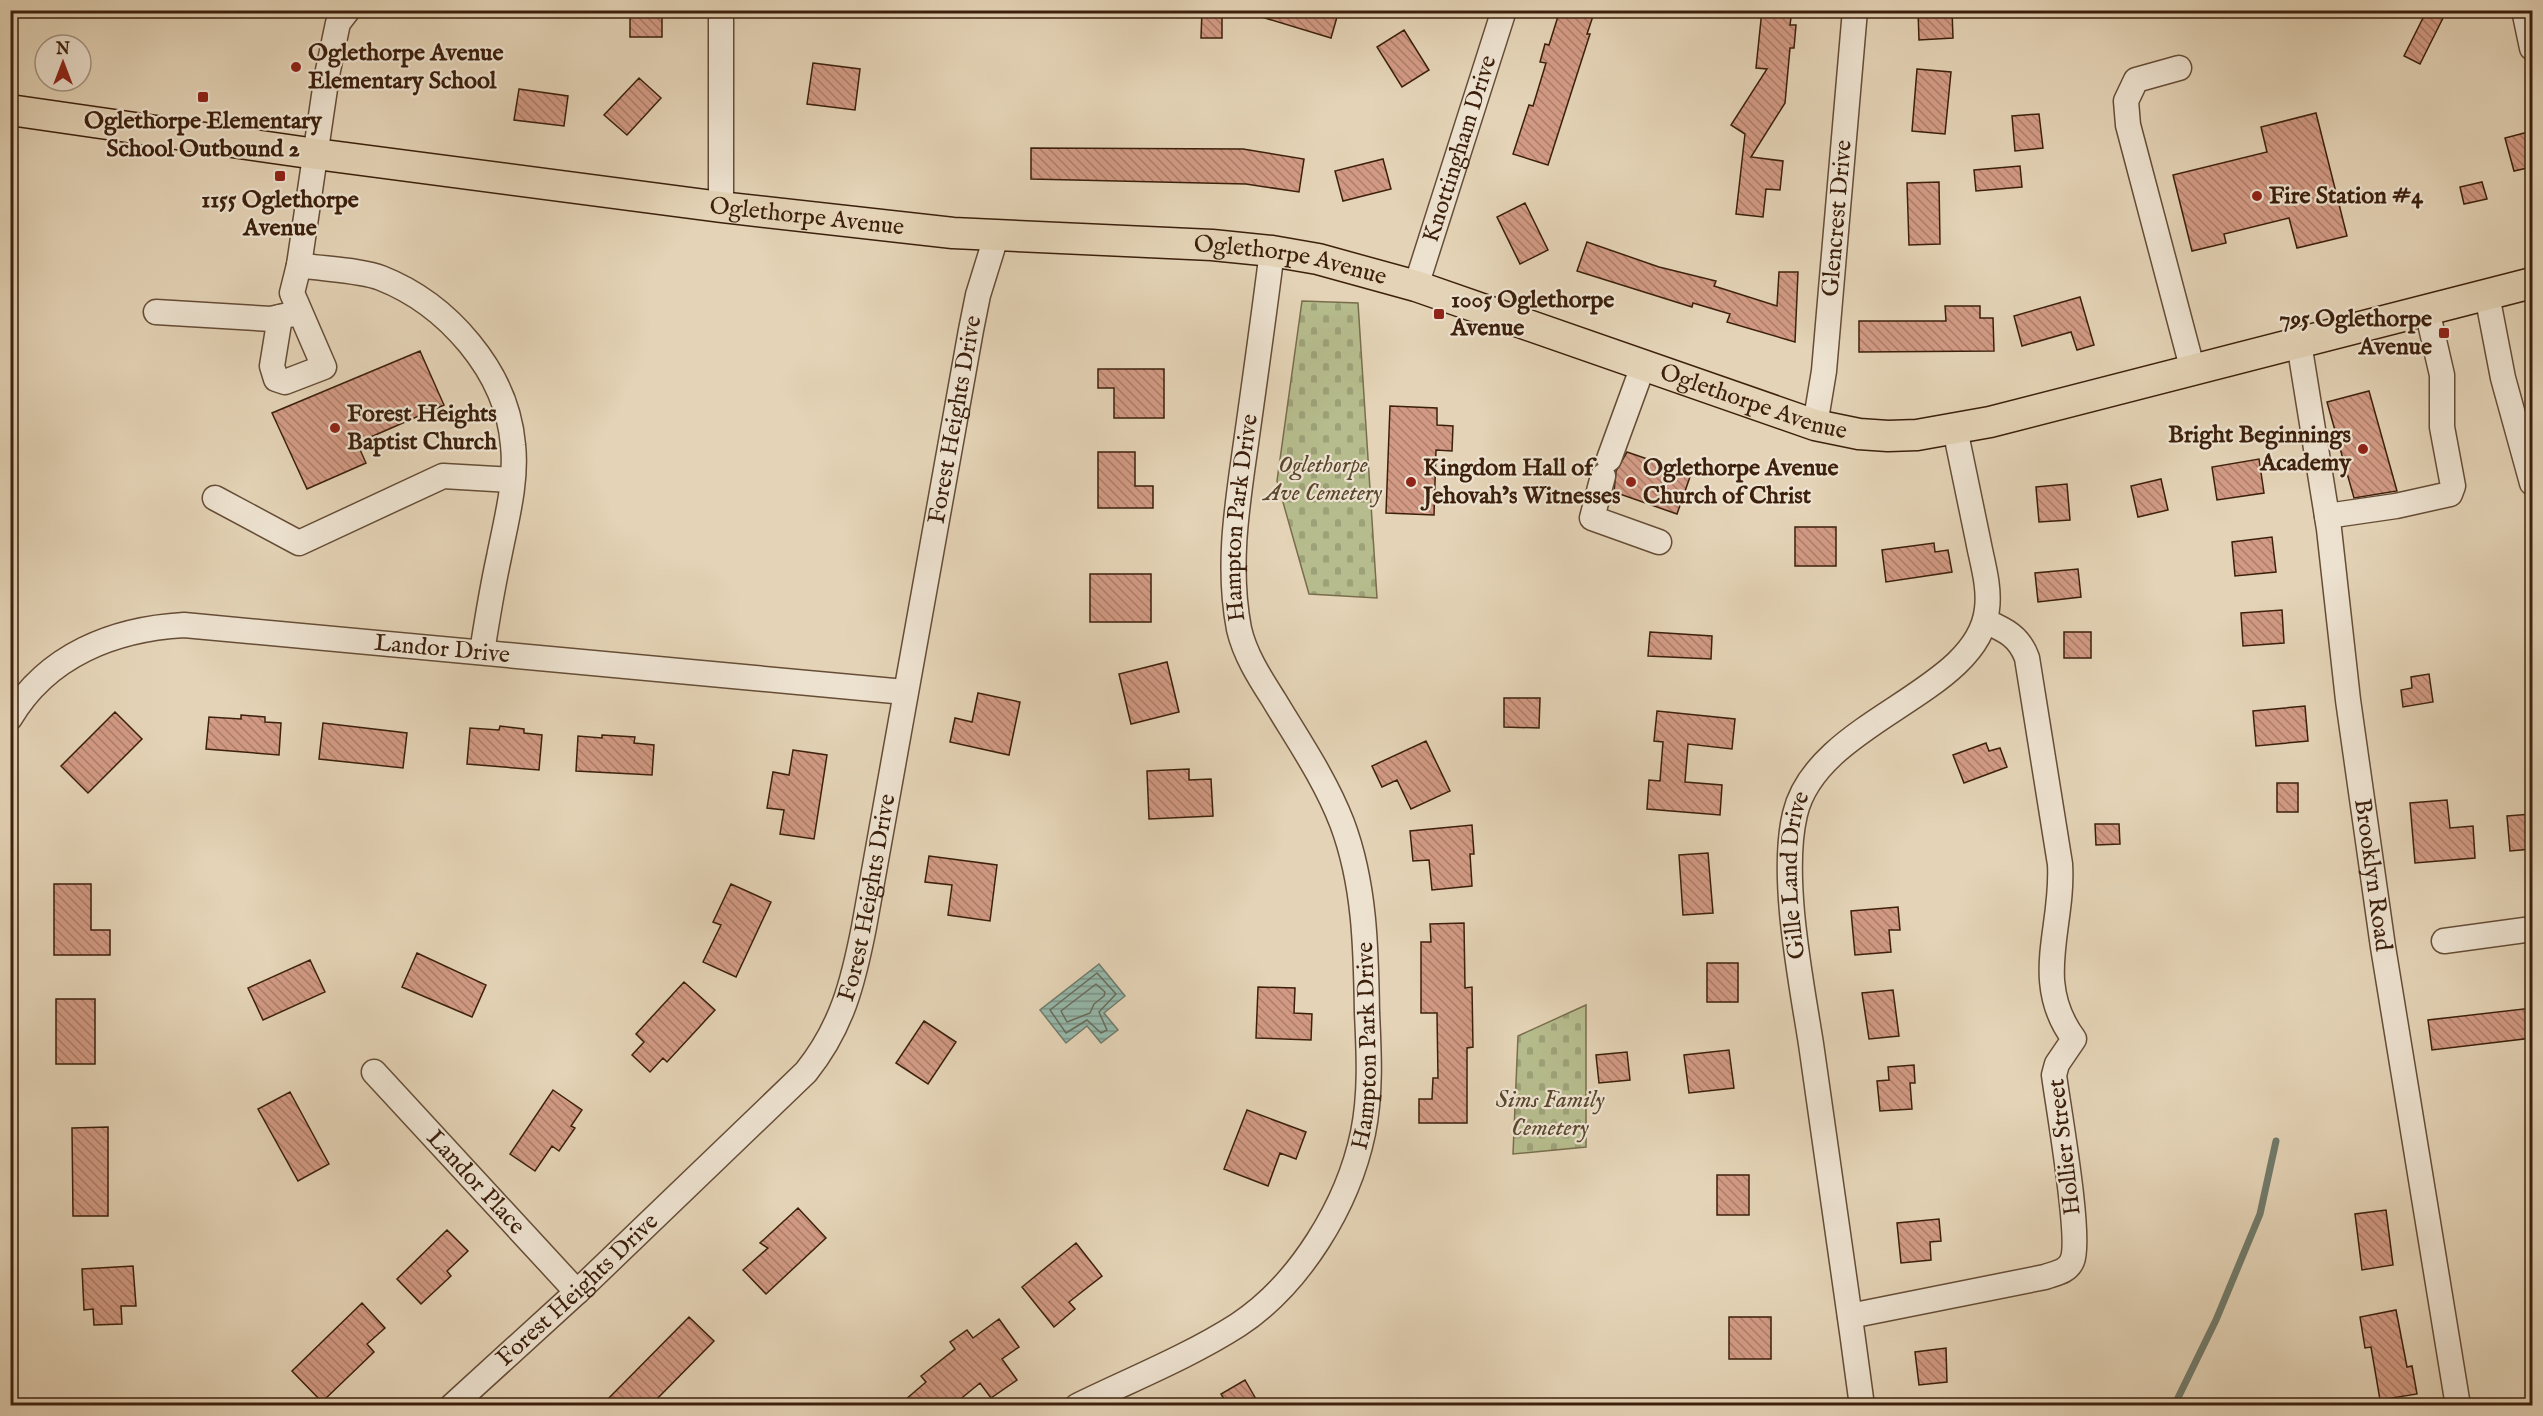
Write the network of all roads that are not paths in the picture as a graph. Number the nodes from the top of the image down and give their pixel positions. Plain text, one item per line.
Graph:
1 (348, 10) edge
2 (720, 10) edge
3 (1504, 10) edge
4 (1856, 10) edge
5 (2524, 10) edge
6 (2532, 48) edge
7 (2180, 68) dead end
8 (10, 110) edge
9 (316, 154) junction
10 (720, 207) junction
11 (996, 237) junction
12 (1272, 251) junction
13 (300, 265) junction
14 (2532, 283) edge
15 (1416, 286) junction
16 (2487, 295) junction
17 (2427, 310) junction
18 (156, 312) dead end
19 (2299, 343) junction
20 (1643, 366) junction
21 (2193, 371) junction
22 (1815, 425) junction
23 (1955, 429) junction
24 (512, 480) junction
25 (2532, 483) edge
26 (215, 498) dead end
27 (2327, 516) junction
28 (1659, 542) dead end
29 (1985, 621) junction
30 (482, 652) junction
31 (905, 692) junction
32 (10, 718) edge
33 (2532, 929) edge
34 (2444, 941) dead end
35 (374, 1072) dead end
36 (577, 1292) junction
37 (1850, 1316) junction
38 (452, 1406) edge
39 (1077, 1406) edge
40 (1862, 1406) edge
41 (2458, 1406) edge

1 - 9 street
2 - 10 street
3 - 15 street, Knottingham Drive
4 - 22 street, Glencrest Drive
5 - 6 street
7 - 21 street
8 - 9 main road, Oglethorpe Avenue
9 - 10 main road, Oglethorpe Avenue
9 - 13 street
10 - 11 main road, Oglethorpe Avenue
11 - 12 main road, Oglethorpe Avenue
11 - 31 street, Forest Heights Drive
12 - 15 main road, Oglethorpe Avenue
12 - 39 street, Hampton Park Drive
13 - 18 street
13 - 24 street
14 - 16 main road, Oglethorpe Avenue
15 - 20 main road, Oglethorpe Avenue
16 - 17 main road, Oglethorpe Avenue
16 - 25 street
17 - 19 main road, Oglethorpe Avenue
17 - 27 street
19 - 21 main road, Oglethorpe Avenue
19 - 27 street, Brooklyn Road
20 - 22 main road, Oglethorpe Avenue
20 - 28 street
21 - 23 main road, Oglethorpe Avenue
22 - 23 main road, Oglethorpe Avenue
23 - 29 street, Gille Land Drive
24 - 26 street
24 - 30 street
27 - 41 street, Brooklyn Road
29 - 37 street, Gille Land Drive
29 - 37 street, Hollier Street
30 - 31 street, Landor Drive
30 - 32 street, Landor Drive
31 - 36 street, Forest Heights Drive
33 - 34 street
35 - 36 street, Landor Place
36 - 38 street, Forest Heights Drive
37 - 40 street, Gille Land Drive

